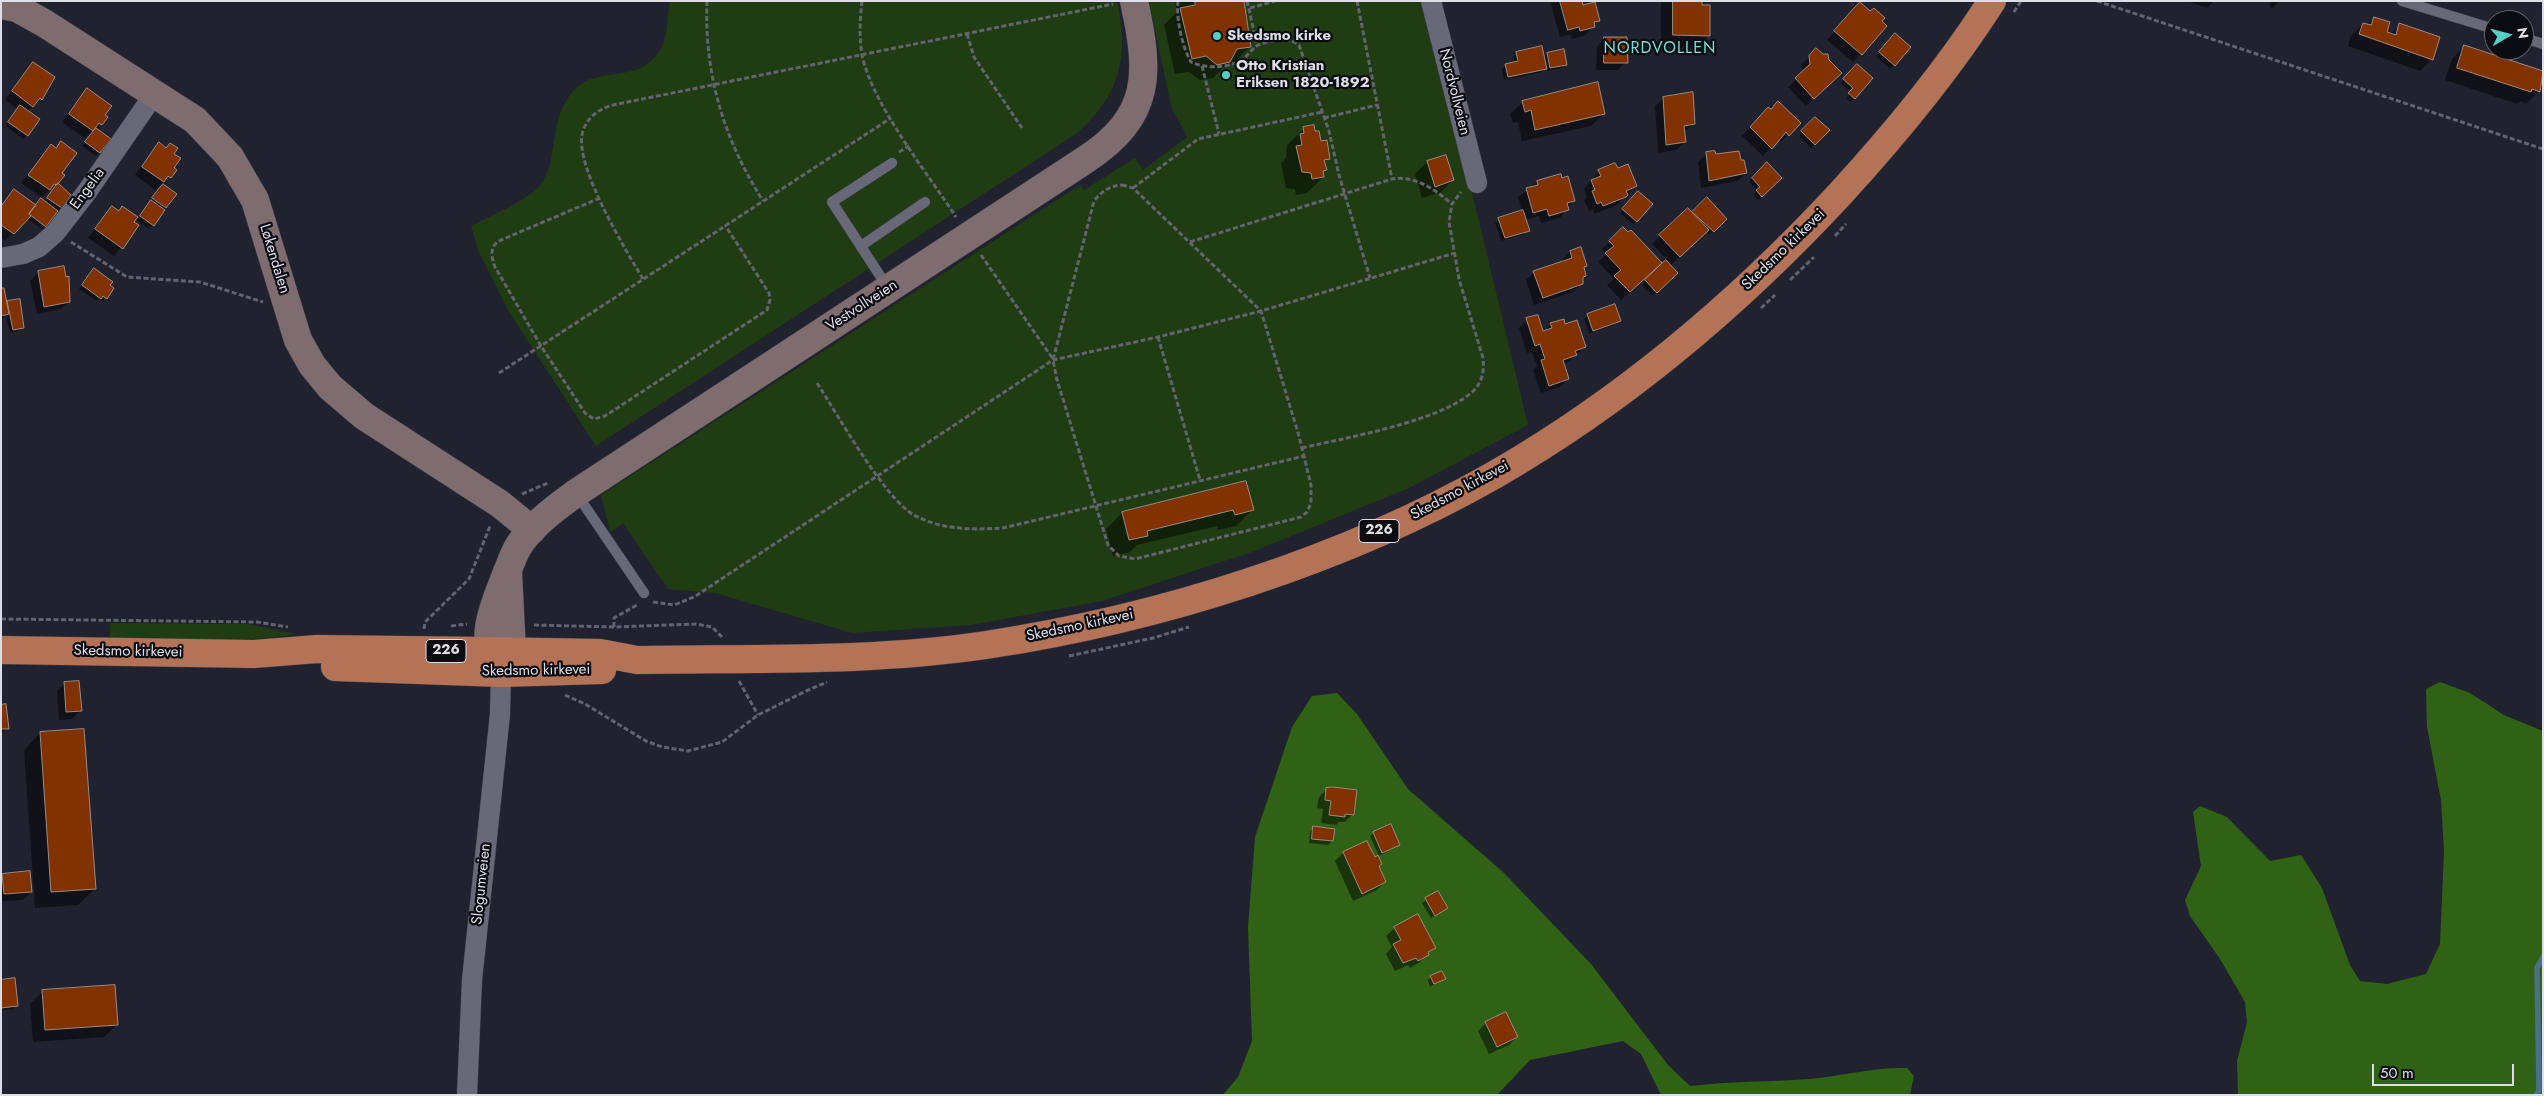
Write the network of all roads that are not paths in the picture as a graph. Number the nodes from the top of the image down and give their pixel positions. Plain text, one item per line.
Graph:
1 (1431, 1) edge
2 (1992, 1) edge
3 (2402, 1) edge
4 (1128, 2) edge
5 (1, 5) edge
6 (2484, 26) edge
7 (155, 93) junction
8 (892, 163) dead end
9 (1477, 183) road end
10 (925, 202) dead end
11 (861, 246) junction
12 (1, 258) edge
13 (889, 289) junction
14 (566, 486) junction
15 (532, 530) junction
16 (646, 595) road end
17 (1, 650) edge
18 (500, 659) junction
19 (467, 1095) edge

1 - 9 street, Nordvollveien
2 - 18 highway, Skedsmo kirkevei / 226
3 - 6 lane
4 - 13 street, Vestvollveien
5 - 7 street, Løkendalen
7 - 12 street, Engelia
7 - 15 street, Løkendalen
8 - 11 lane
10 - 11 lane
11 - 13 lane
13 - 14 street, Vestvollveien
14 - 15 street, Vestvollveien
14 - 16 lane
15 - 18 street, Vestvollveien
17 - 18 highway, Skedsmo kirkevei / 226
18 - 19 street, Slogumveien

